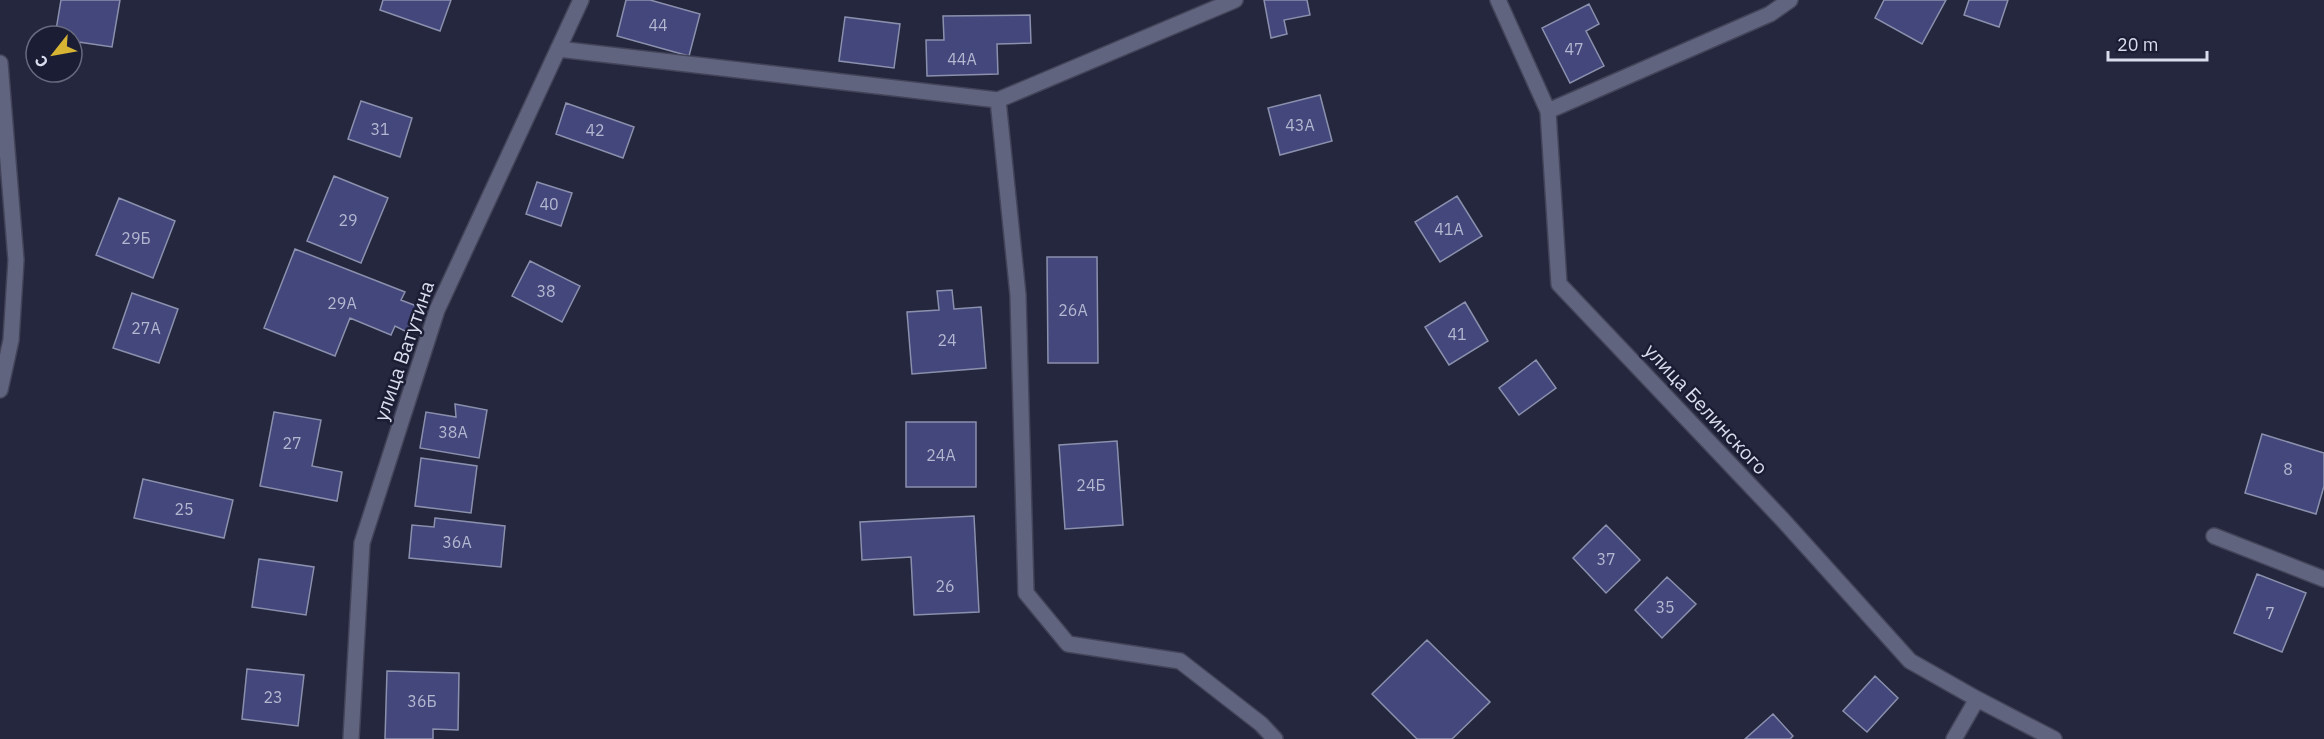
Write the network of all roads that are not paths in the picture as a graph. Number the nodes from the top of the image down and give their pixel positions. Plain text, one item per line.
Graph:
1 (581, 0) edge
2 (1235, 0) edge
3 (1498, 0) edge
4 (1790, 0) edge
5 (558, 49) junction
6 (0, 63) edge
7 (998, 100) junction
8 (1548, 111) junction
9 (0, 390) edge
10 (2214, 536) dead end
11 (2324, 579) edge
12 (1977, 699) junction
13 (351, 739) edge
14 (1275, 739) edge
15 (1954, 739) edge
16 (2054, 739) edge

1 - 5 street, улица Ватутина
2 - 7 street
3 - 8 street, улица Белинского
4 - 8 street
5 - 7 street
5 - 13 street, улица Ватутина
6 - 9 street
7 - 14 street
8 - 12 street, улица Белинского
10 - 11 street
12 - 15 street
12 - 16 street, улица Белинского

